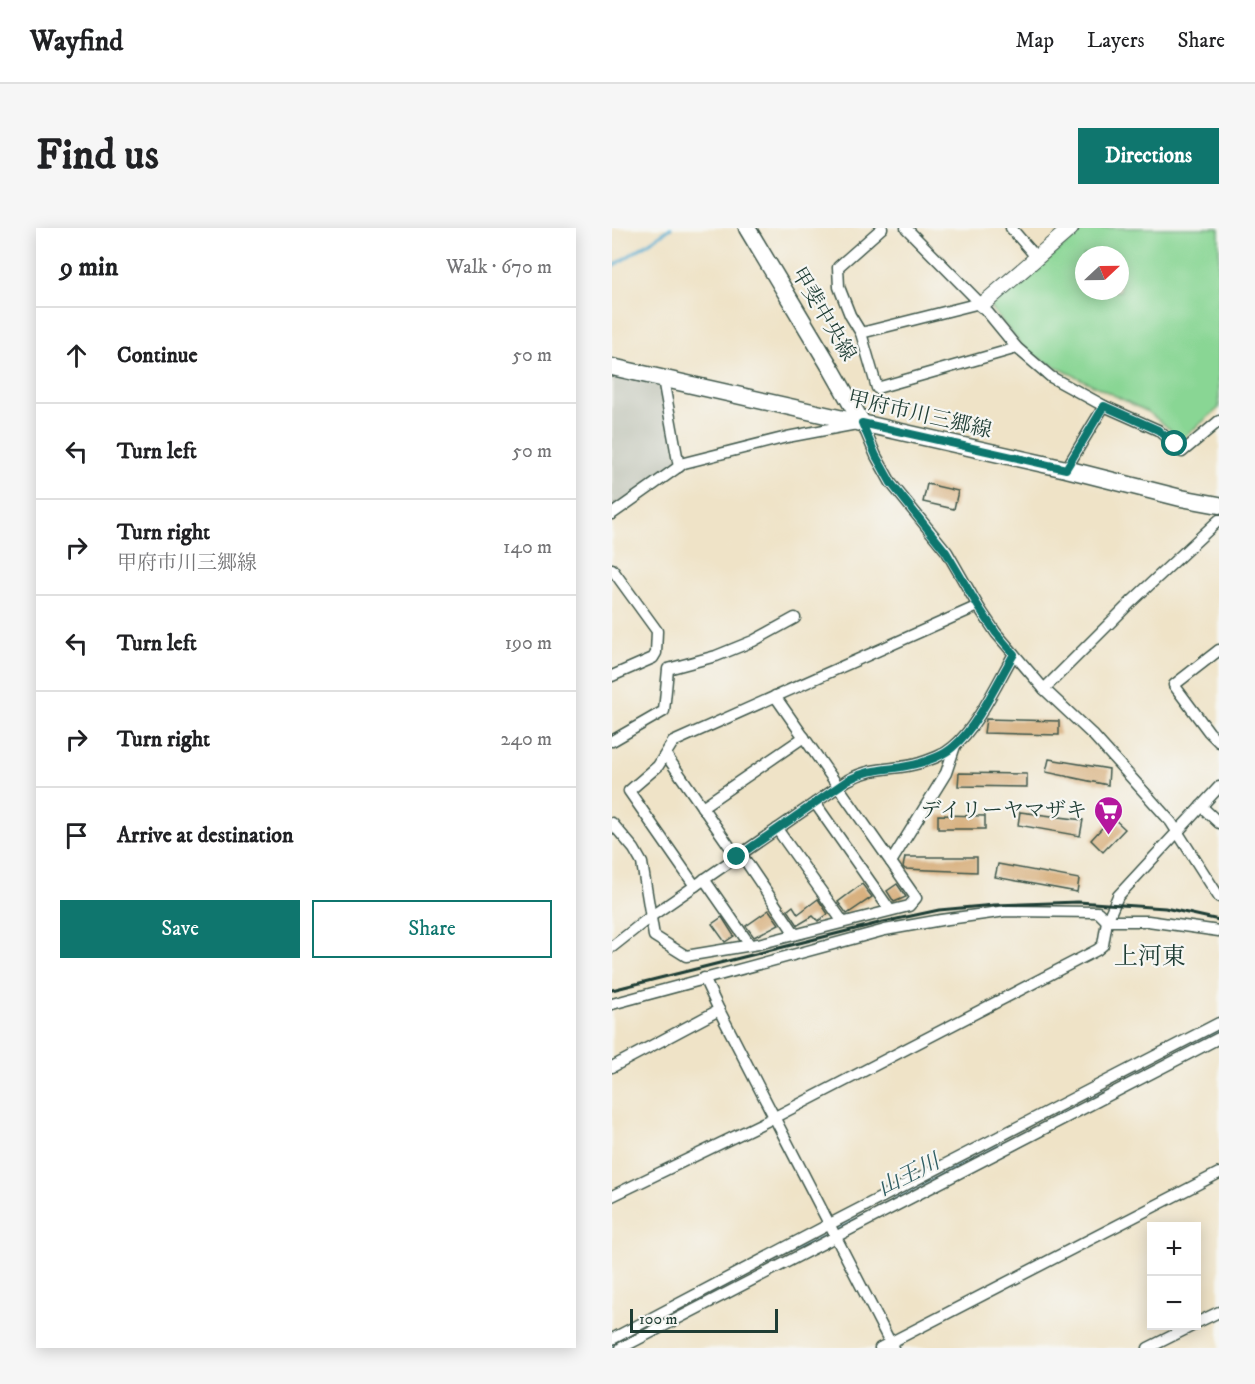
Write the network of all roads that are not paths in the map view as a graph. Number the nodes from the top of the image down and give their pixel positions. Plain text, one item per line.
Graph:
1 (747, 228) edge
2 (882, 228) edge
3 (906, 228) edge
4 (1011, 228) edge
5 (1071, 228) edge
6 (1036, 258) junction
7 (981, 304) junction
8 (861, 333) junction
9 (1017, 348) junction
10 (612, 367) edge
11 (663, 379) junction
12 (1104, 406) junction
13 (1219, 421) edge
14 (862, 423) junction
15 (679, 467) junction
16 (1066, 469) junction
17 (1219, 505) edge
18 (612, 514) edge
19 (1219, 520) edge
20 (612, 569) edge
21 (978, 606) junction
22 (795, 618) dead end
23 (1219, 650) edge
24 (1014, 654) junction
25 (653, 658) junction
26 (669, 669) junction
27 (612, 676) edge
28 (1044, 689) junction
29 (775, 696) junction
30 (804, 737) junction
31 (612, 741) edge
32 (1219, 742) edge
33 (955, 746) junction
34 (666, 755) junction
35 (839, 786) junction
36 (1219, 787) edge
37 (815, 802) junction
38 (1201, 806) junction
39 (702, 807) junction
40 (612, 823) edge
41 (1219, 823) edge
42 (777, 829) junction
43 (1177, 831) junction
44 (739, 855) junction
45 (891, 862) junction
46 (700, 883) junction
47 (1219, 897) edge
48 (890, 910) junction
49 (650, 917) junction
50 (1107, 921) junction
51 (843, 922) junction
52 (1219, 931) edge
53 (795, 934) junction
54 (750, 945) junction
55 (612, 947) edge
56 (704, 978) junction
57 (612, 1004) edge
58 (719, 1010) junction
59 (1219, 1023) edge
60 (1219, 1038) edge
61 (612, 1067) edge
62 (775, 1117) junction
63 (1219, 1173) edge
64 (612, 1196) edge
65 (832, 1231) junction
66 (1219, 1312) edge
67 (1201, 1321) edge
68 (1184, 1330) edge
69 (612, 1339) edge
70 (888, 1346) edge
71 (621, 1348) edge
72 (1148, 1348) edge

1 - 14 main road, 甲斐中央線
2 - 8 street
3 - 7 street
4 - 6 street
5 - 6 street
6 - 7 street
7 - 8 street
7 - 9 street
8 - 9 street
9 - 12 street
10 - 11 main road, 甲府市川三郷線
11 - 14 main road, 甲府市川三郷線
11 - 15 street
12 - 13 street
12 - 16 street
14 - 15 street
14 - 16 main road, 甲府市川三郷線
14 - 21 street
15 - 18 street
16 - 17 main road, 甲府市川三郷線
19 - 28 street
20 - 25 street
21 - 24 street
21 - 29 street
22 - 26 street
23 - 32 street
24 - 28 street
24 - 33 street
25 - 26 street
25 - 27 street
26 - 31 street
28 - 43 street
29 - 30 street
29 - 34 street
30 - 35 street
30 - 39 street
33 - 35 street
33 - 45 street
34 - 39 street
34 - 46 street
35 - 37 street
35 - 45 street
36 - 38 street
37 - 42 street
37 - 48 street
38 - 41 street
38 - 43 street
39 - 44 street
40 - 49 street
42 - 44 street
42 - 51 street
43 - 47 street
43 - 50 street
44 - 46 street
44 - 53 street
45 - 48 street
46 - 49 street
46 - 54 street
48 - 51 street
49 - 54 street
49 - 55 street
50 - 52 street
50 - 56 street
50 - 62 street
51 - 53 street
53 - 54 street
56 - 57 street
56 - 58 street
58 - 61 street
58 - 62 street
59 - 65 street
60 - 65 street
62 - 64 street
62 - 65 street
63 - 70 street
65 - 69 street
65 - 70 street
65 - 71 street
66 - 67 street
68 - 72 street

